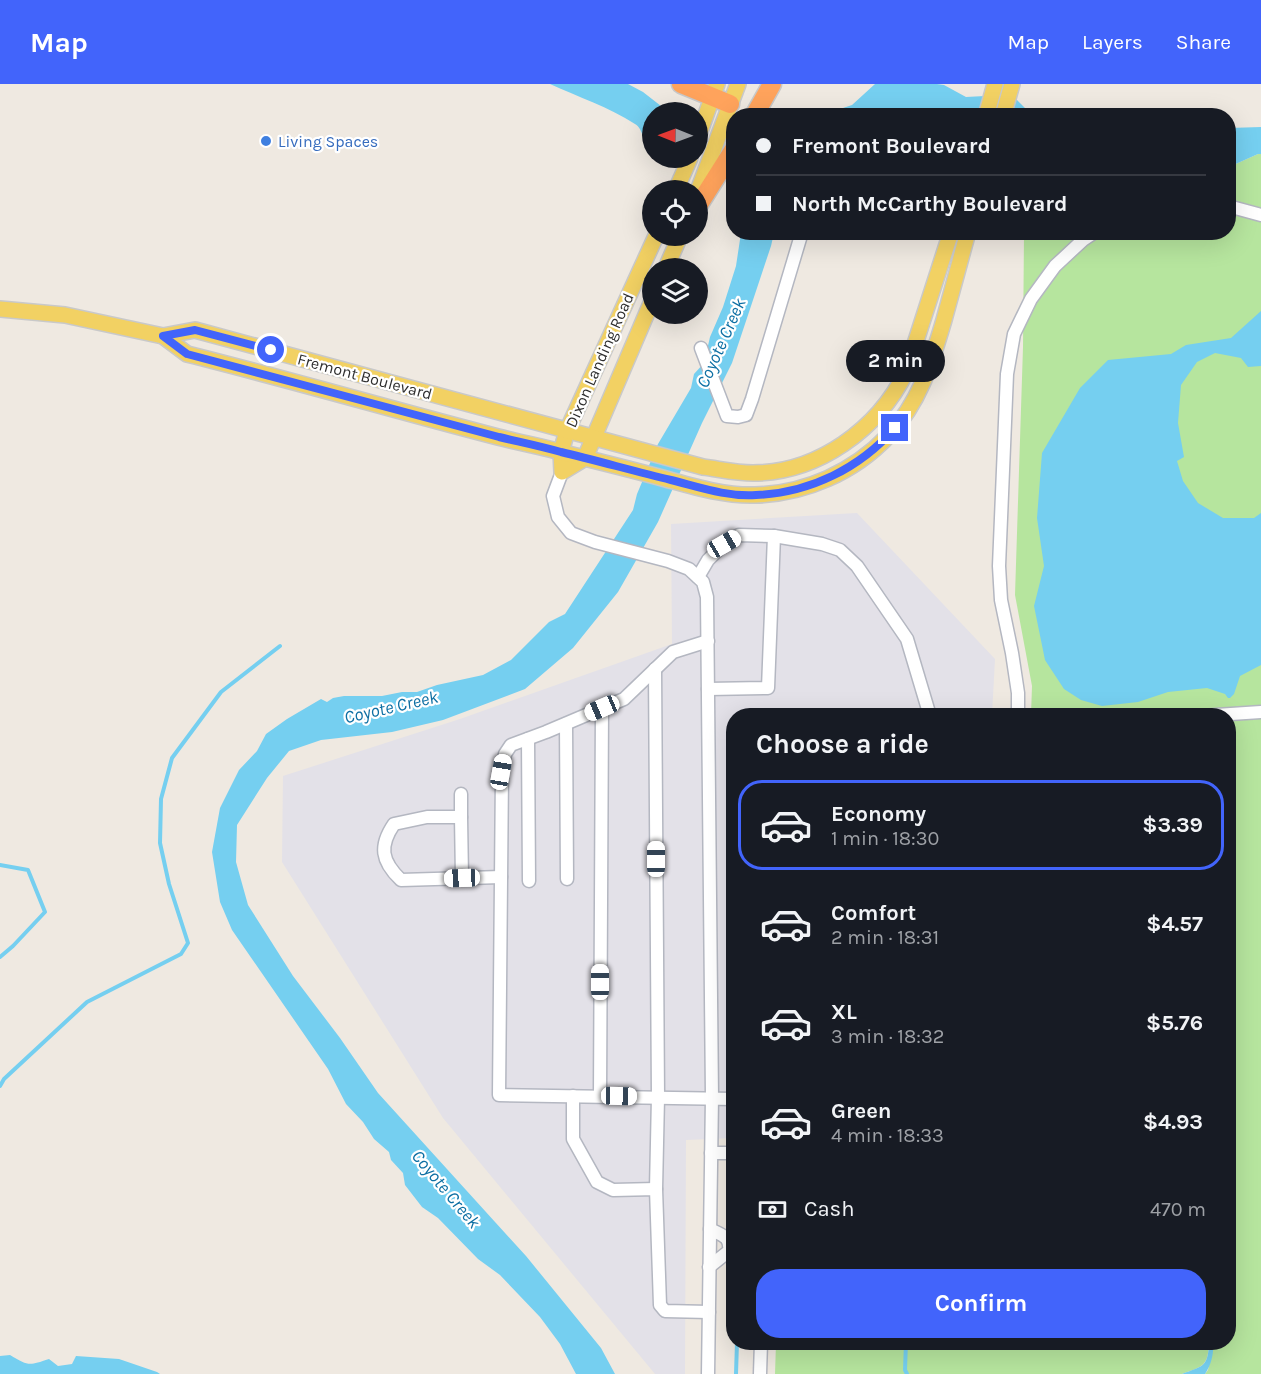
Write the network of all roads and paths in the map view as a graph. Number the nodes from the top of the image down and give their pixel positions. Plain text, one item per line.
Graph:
1 (681, 84) edge
2 (738, 84) edge
3 (772, 84) edge
4 (995, 84) edge
5 (1012, 84) edge
6 (715, 91) edge
7 (730, 104) junction
8 (729, 108) edge
9 (758, 108) edge
10 (988, 108) edge
11 (1005, 108) edge
12 (708, 110) edge
13 (726, 115) edge
14 (726, 162) edge
15 (702, 180) edge
16 (708, 190) edge
17 (1236, 208) edge
18 (1261, 215) edge
19 (800, 240) edge
20 (948, 240) edge
21 (966, 240) edge
22 (1083, 240) edge
23 (651, 246) edge
24 (0, 309) edge
25 (642, 324) edge
26 (163, 336) junction
27 (701, 348) dead end
28 (906, 372) junction
29 (925, 381) junction
30 (567, 431) junction
31 (594, 438) junction
32 (561, 452) junction
33 (585, 458) junction
34 (562, 472) junction
35 (774, 536) junction
36 (698, 577) junction
37 (708, 641) junction
38 (655, 669) junction
39 (708, 689) junction
40 (602, 708) junction
41 (928, 708) edge
42 (1018, 708) edge
43 (1261, 712) edge
44 (1236, 714) edge
45 (566, 724) junction
46 (528, 738) junction
47 (461, 794) dead end
48 (461, 817) junction
49 (501, 877) junction
50 (462, 878) junction
51 (567, 879) dead end
52 (529, 881) dead end
53 (573, 1096) junction
54 (600, 1096) junction
55 (658, 1097) junction
56 (712, 1097) junction
57 (726, 1098) edge
58 (711, 1153) junction
59 (726, 1153) edge
60 (656, 1189) junction
61 (710, 1229) junction
62 (726, 1237) edge
63 (726, 1253) edge
64 (709, 1267) junction
65 (709, 1312) junction
66 (761, 1350) edge
67 (708, 1374) edge
68 (760, 1374) edge

1 - 6 highway
2 - 7 main road
3 - 9 highway
4 - 10 main road
5 - 11 main road
6 - 7 highway
6 - 12 main road
7 - 8 main road
13 - 15 main road
14 - 16 highway
17 - 18 lane
19 - 27 lane
20 - 28 main road, Fremont Boulevard
21 - 29 main road, Fremont Boulevard
22 - 42 lane
23 - 30 main road, Dixon Landing Road
24 - 26 main road, Fremont Boulevard
25 - 31 main road, Dixon Landing Road
26 - 30 main road, Fremont Boulevard
26 - 32 main road, Fremont Boulevard
28 - 29 main road
28 - 31 main road, Fremont Boulevard
29 - 33 main road, Fremont Boulevard
30 - 31 main road, Fremont Boulevard
30 - 32 main road, Dixon Landing Road
31 - 33 main road, Dixon Landing Road
32 - 33 main road, Fremont Boulevard
32 - 34 main road, Dixon Landing Road
33 - 34 main road
34 - 36 lane
35 - 36 lane
35 - 39 lane
35 - 41 lane
36 - 37 lane
37 - 38 lane
37 - 39 lane
38 - 40 lane
38 - 55 lane
39 - 56 lane
40 - 45 lane
40 - 54 lane
43 - 44 lane
45 - 46 lane
45 - 51 lane
46 - 49 lane
46 - 52 lane
47 - 48 lane
48 - 50 lane
48 - 50 lane
49 - 50 lane
49 - 53 lane
53 - 54 lane
53 - 60 lane
54 - 55 lane
55 - 56 lane
55 - 60 lane
56 - 57 lane
56 - 58 lane
58 - 59 lane
58 - 61 lane
60 - 65 lane
61 - 62 lane
61 - 64 lane
63 - 64 lane
64 - 65 lane
65 - 67 lane
66 - 68 lane

